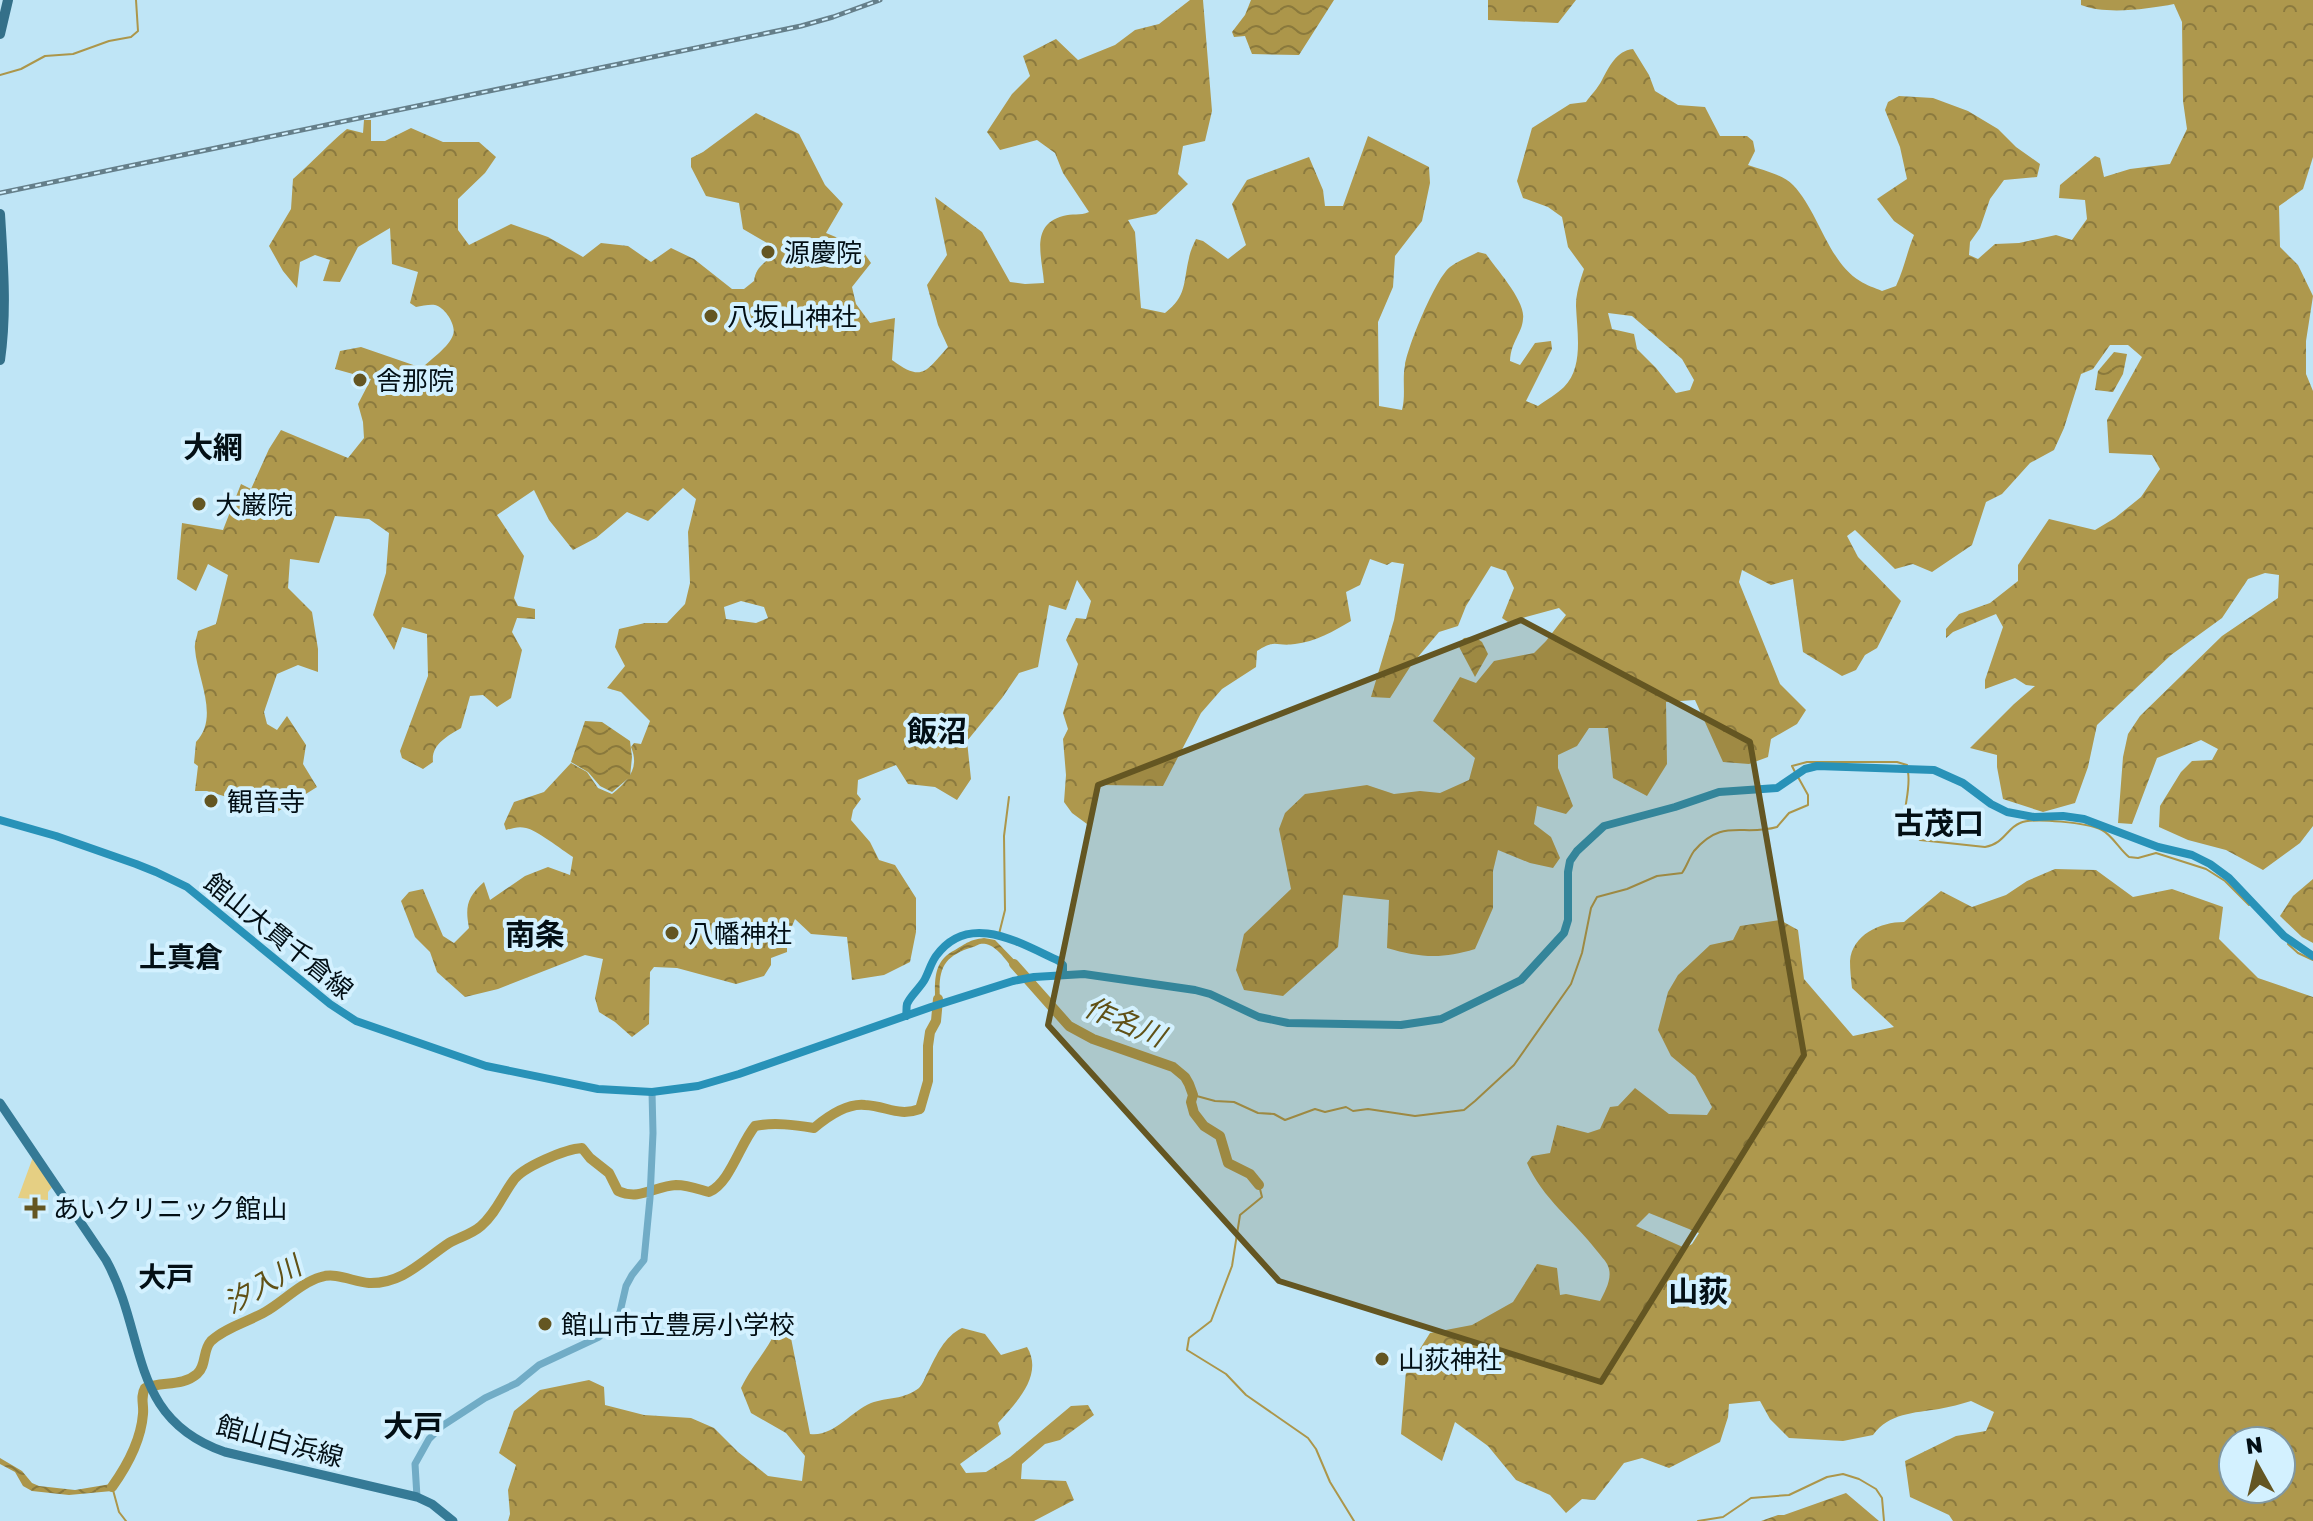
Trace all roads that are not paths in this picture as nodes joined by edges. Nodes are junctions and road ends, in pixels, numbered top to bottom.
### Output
1 (1, 0) edge
2 (8, 0) edge
3 (0, 11) edge
4 (0, 34) edge
5 (0, 214) edge
6 (3, 260) junction
7 (0, 334) edge
8 (0, 360) edge
9 (0, 820) edge
10 (2313, 956) edge
11 (1063, 974) junction
12 (906, 1016) junction
13 (652, 1092) junction
14 (0, 1103) edge
15 (417, 1497) junction
16 (453, 1521) edge

1 - 3 highway
2 - 4 highway
5 - 6 highway
6 - 7 highway
6 - 8 highway
9 - 13 main road, 館山大貫千倉線
10 - 11 main road, 館山大貫千倉線
11 - 12 main road, 館山大貫千倉線
11 - 12 main road
12 - 13 main road, 館山大貫千倉線
13 - 15 street
14 - 15 main road, 館山白浜線
15 - 16 main road, 館山白浜線

